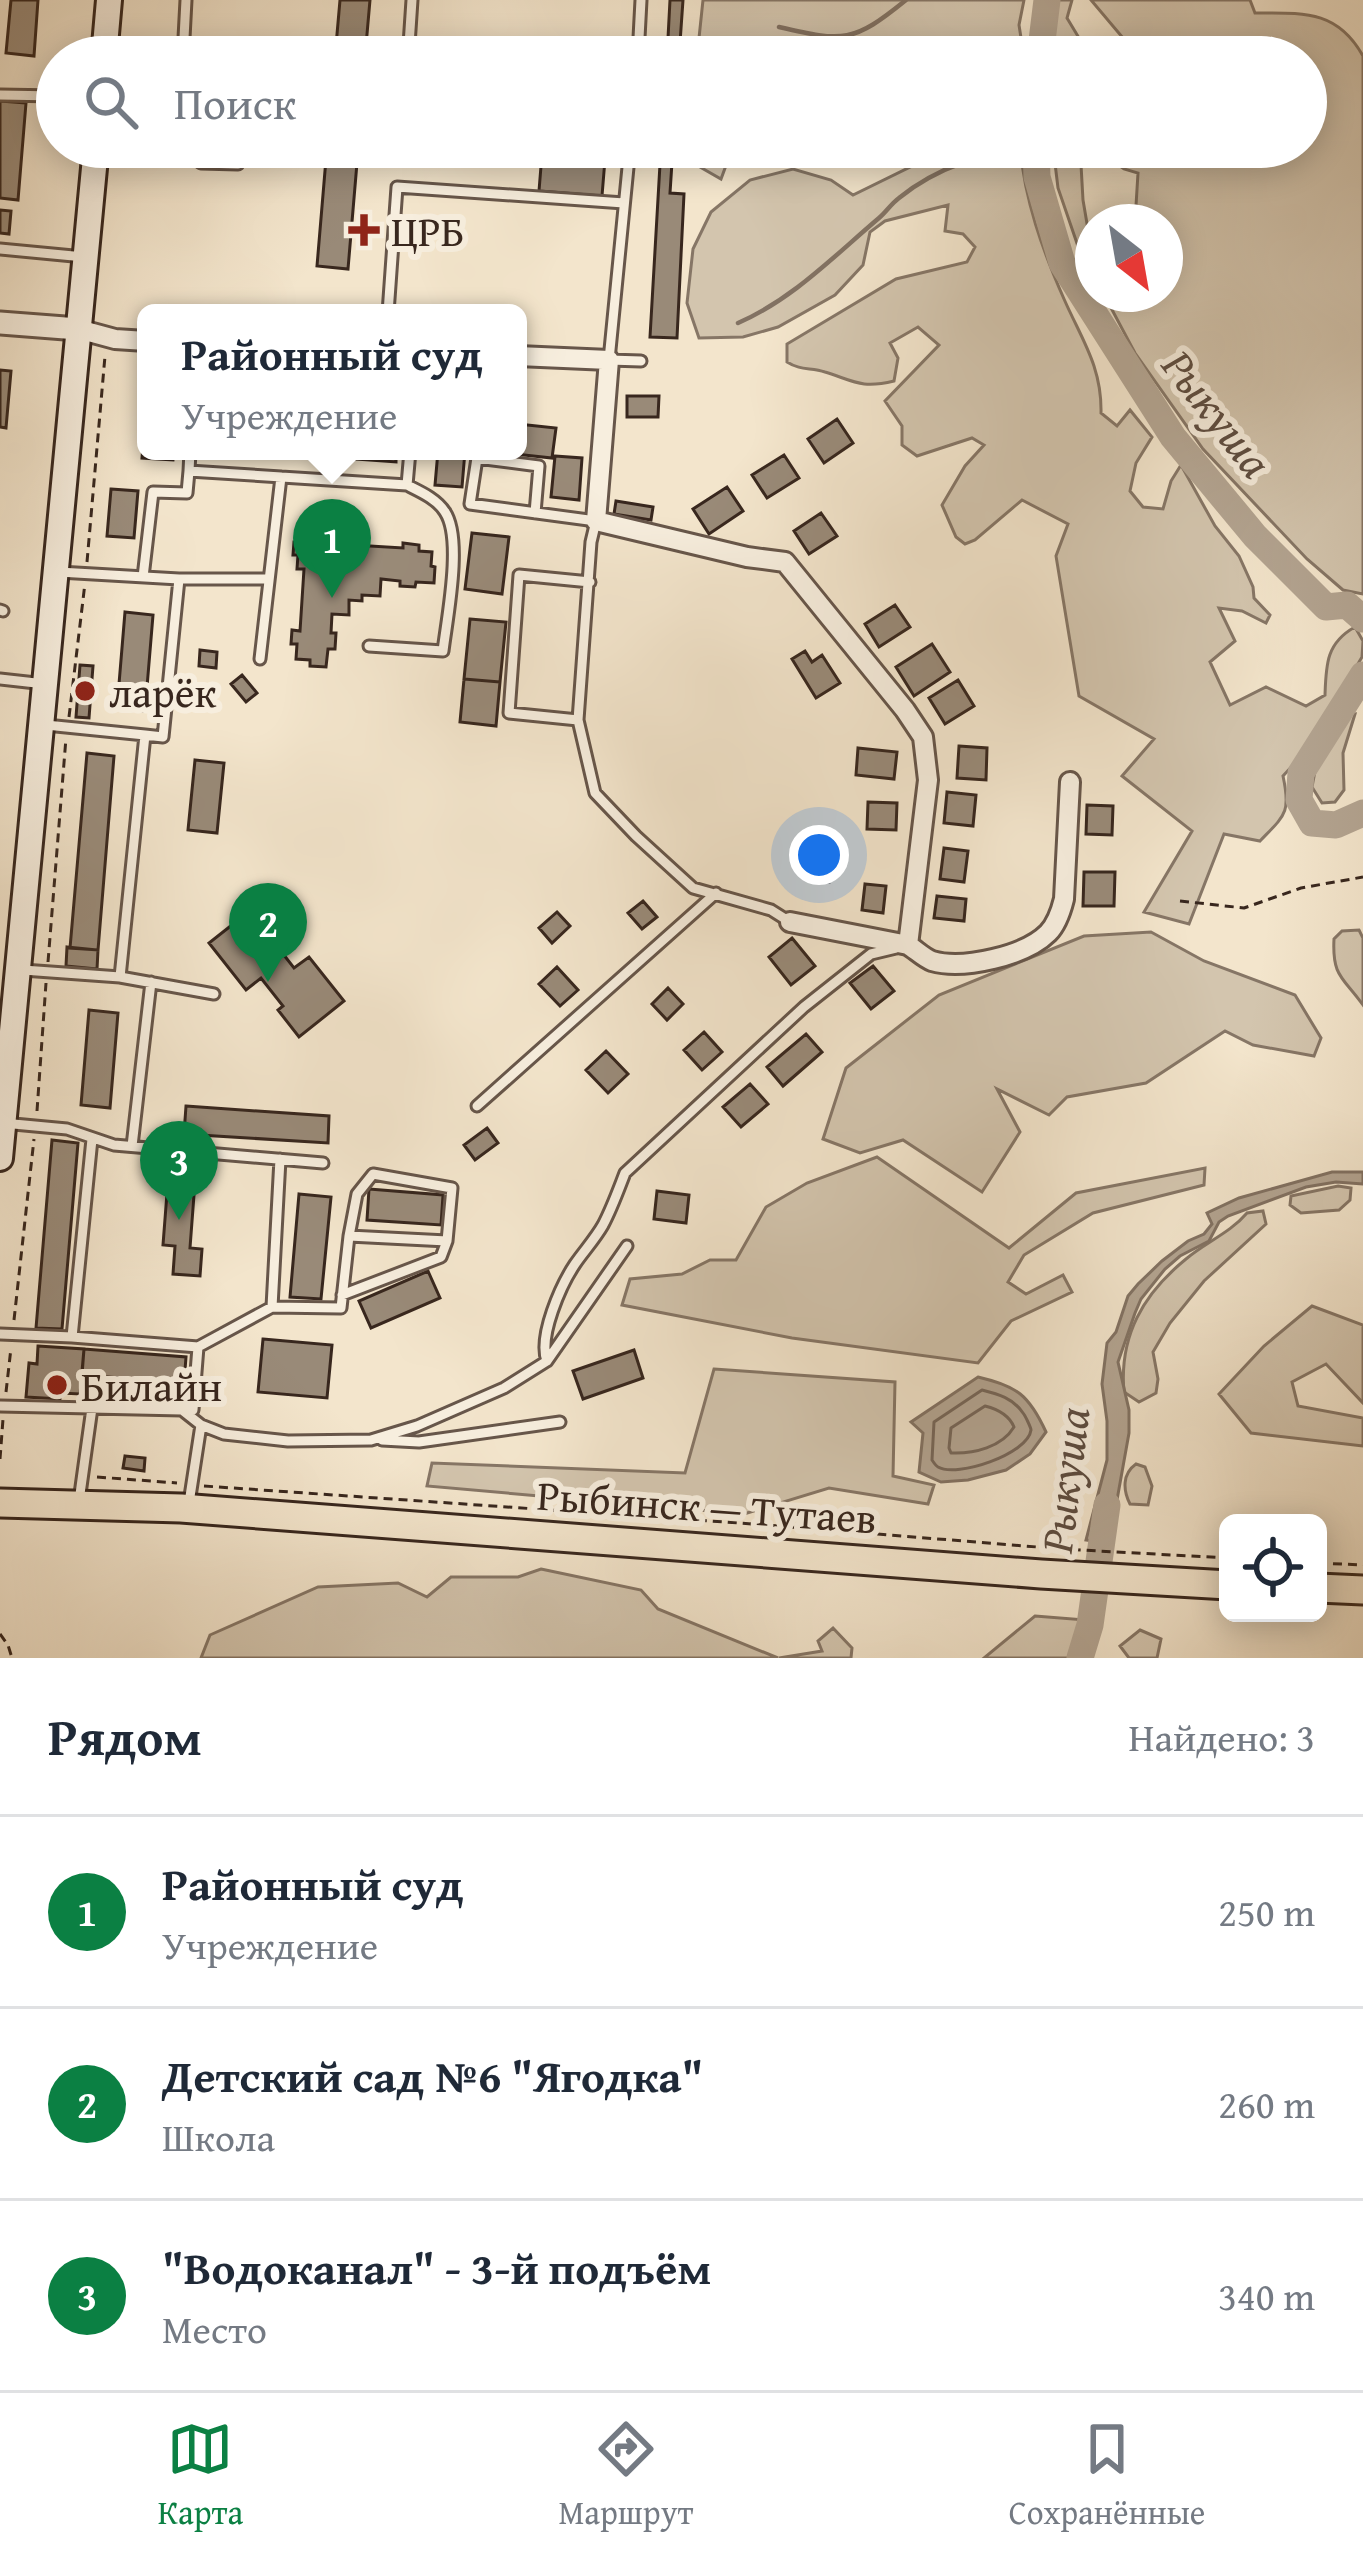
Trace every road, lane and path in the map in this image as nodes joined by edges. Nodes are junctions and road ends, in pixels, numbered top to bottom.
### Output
1 (110, 0) edge
2 (186, 0) edge
3 (412, 0) edge
4 (641, 0) edge
5 (106, 36) edge
6 (184, 36) edge
7 (410, 36) edge
8 (639, 36) edge
9 (0, 94) edge
10 (36, 95) edge
11 (93, 168) edge
12 (628, 168) edge
13 (624, 203) junction
14 (0, 249) edge
15 (85, 257) junction
16 (389, 304) edge
17 (0, 323) edge
18 (78, 329) junction
19 (137, 340) edge
20 (105, 354) dead end
21 (527, 356) edge
22 (609, 360) junction
23 (640, 361) dead end
24 (190, 460) edge
25 (409, 460) edge
26 (477, 460) edge
27 (492, 460) edge
28 (189, 471) junction
29 (281, 477) junction
30 (407, 485) junction
31 (535, 513) junction
32 (596, 521) junction
33 (56, 572) junction
34 (86, 573) junction
35 (142, 577) junction
36 (179, 579) junction
37 (269, 579) junction
38 (590, 582) junction
39 (370, 646) dead end
40 (260, 659) dead end
41 (0, 679) edge
42 (45, 684) junction
43 (578, 720) junction
44 (41, 724) junction
45 (68, 727) junction
46 (145, 734) junction
47 (1070, 782) dead end
48 (1363, 877) edge
49 (716, 893) junction
50 (1180, 902) dead end
51 (790, 922) joint
52 (908, 945) junction
53 (18, 969) junction
54 (47, 971) junction
55 (120, 977) junction
56 (151, 982) junction
57 (214, 994) dead end
58 (6, 1024) edge
59 (477, 1106) dead end
60 (3, 1123) junction
61 (36, 1126) junction
62 (92, 1139) junction
63 (132, 1146) junction
64 (0, 1158) edge
65 (280, 1159) junction
66 (323, 1163) dead end
67 (349, 1236) junction
68 (447, 1241) junction
69 (627, 1246) dead end
70 (342, 1295) junction
71 (272, 1307) junction
72 (6, 1334) edge
73 (72, 1337) junction
74 (198, 1347) junction
75 (547, 1361) junction
76 (0, 1406) edge
77 (92, 1408) junction
78 (182, 1410) junction
79 (560, 1421) dead end
80 (201, 1425) junction
81 (371, 1439) junction
82 (0, 1485) edge
83 (82, 1485) junction
84 (187, 1500) junction
85 (0, 1503) edge
86 (1219, 1558) edge
87 (1327, 1563) edge
88 (1363, 1565) edge
89 (1219, 1585) edge
90 (1327, 1588) edge
91 (1363, 1590) edge
92 (0, 1634) edge
93 (12, 1658) edge

1 - 5 main road
2 - 6 lane
3 - 7 lane
4 - 8 lane
9 - 10 lane
11 - 15 main road
12 - 13 lane
13 - 16 lane
13 - 22 lane
14 - 15 lane
15 - 18 main road
17 - 18 street
18 - 19 street
18 - 33 main road
20 - 34 path
21 - 22 street
22 - 23 lane
22 - 32 street
24 - 28 lane
25 - 30 lane
26 - 31 lane
27 - 31 lane
28 - 29 lane
28 - 35 lane
29 - 30 lane
29 - 37 lane
30 - 39 lane
31 - 32 lane
32 - 38 lane
32 - 52 street
33 - 34 lane
33 - 42 main road
34 - 35 lane
34 - 45 path
35 - 36 lane
36 - 37 lane
36 - 46 lane
37 - 40 lane
38 - 43 lane
38 - 43 lane
41 - 42 lane
42 - 44 main road
43 - 49 lane
44 - 45 lane
44 - 53 main road
45 - 46 lane
45 - 54 path
46 - 55 lane
47 - 52 street
48 - 50 path
49 - 51 lane
49 - 59 lane
51 - 52 street
52 - 75 lane
53 - 54 lane
53 - 58 main road
54 - 55 lane
54 - 61 path
55 - 56 lane
56 - 57 lane
56 - 63 lane
58 - 60 main road
60 - 61 lane
60 - 64 main road
61 - 62 lane
61 - 72 path
62 - 63 lane
62 - 73 lane
63 - 65 lane
65 - 66 lane
65 - 71 lane
67 - 68 lane
67 - 68 lane
67 - 70 lane
68 - 70 lane
69 - 75 lane
70 - 71 lane
71 - 74 lane
72 - 73 lane
73 - 74 lane
74 - 78 lane
75 - 81 lane
76 - 77 lane
77 - 78 lane
77 - 83 lane
78 - 80 lane
79 - 81 lane
80 - 81 lane
80 - 84 lane
82 - 83 main road
83 - 84 main road
83 - 84 path
84 - 85 main road
84 - 86 path
84 - 89 main road, Рыбинск — Тутаев
87 - 88 path
90 - 91 main road
92 - 93 path

